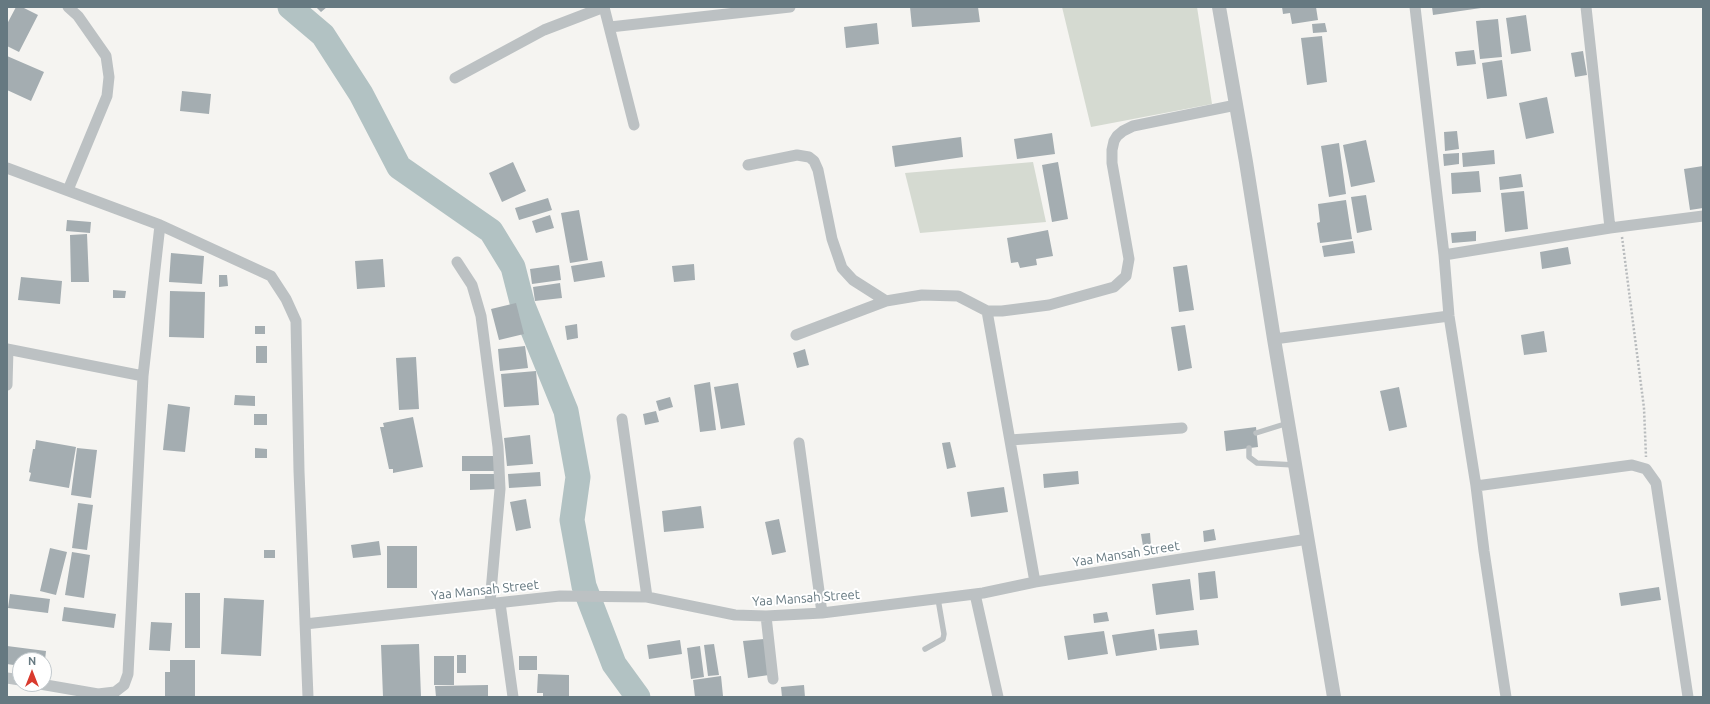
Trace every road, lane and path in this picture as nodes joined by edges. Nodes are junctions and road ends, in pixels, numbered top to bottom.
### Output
1 (68, 7) edge
2 (604, 7) edge
3 (790, 7) edge
4 (1219, 7) edge
5 (1415, 7) edge
6 (1586, 7) edge
7 (610, 26) junction
8 (455, 78) dead end
9 (1236, 105) junction
10 (634, 125) dead end
11 (748, 165) dead end
12 (7, 168) edge
13 (68, 190) junction
14 (1703, 216) edge
15 (160, 225) junction
16 (1615, 227) junction
17 (1444, 255) junction
18 (457, 262) dead end
19 (886, 301) junction
20 (987, 311) junction
21 (1449, 316) junction
22 (796, 335) dead end
23 (1274, 339) junction
24 (8, 349) edge
25 (143, 376) junction
26 (7, 385) edge
27 (622, 419) dead end
28 (1288, 423) junction
29 (1182, 428) dead end
30 (1256, 433) dead end
31 (1010, 440) junction
32 (799, 443) dead end
33 (1249, 448) dead end
34 (1295, 465) junction
35 (1646, 469) junction
36 (1476, 486) junction
37 (1308, 539) junction
38 (1034, 582) junction
39 (975, 594) junction
40 (647, 597) junction
41 (938, 599) junction
42 (495, 603) junction
43 (822, 613) junction
44 (766, 616) junction
45 (305, 624) junction
46 (925, 649) dead end
47 (773, 679) dead end
48 (52, 686) edge
49 (308, 697) edge
50 (513, 697) edge
51 (998, 697) edge
52 (1334, 697) edge
53 (1506, 697) edge
54 (1688, 697) edge

1 - 13 street
2 - 7 street
2 - 8 street
3 - 7 street
4 - 9 street
5 - 17 street
6 - 16 street
7 - 10 street
9 - 20 street
9 - 23 street
11 - 19 street
12 - 13 street
13 - 15 street
14 - 16 street
15 - 25 street
15 - 45 street
16 - 17 street
16 - 35 path
17 - 21 street
18 - 42 street
19 - 20 street
19 - 22 street
20 - 31 street
21 - 23 street
21 - 36 street
23 - 28 street
24 - 25 street
24 - 26 street
25 - 48 street
27 - 40 street
28 - 30 lane
28 - 34 street
29 - 31 street
31 - 38 street
32 - 43 street
33 - 34 lane
34 - 37 street
35 - 36 street
35 - 54 street
36 - 53 street
37 - 38 street, Yaa Mansah Street
37 - 52 street
38 - 39 street, Yaa Mansah Street
39 - 41 street, Yaa Mansah Street
39 - 51 street
40 - 42 street, Yaa Mansah Street
40 - 44 street, Yaa Mansah Street
41 - 43 street, Yaa Mansah Street
41 - 46 lane
42 - 45 street, Yaa Mansah Street
42 - 50 street
43 - 44 street, Yaa Mansah Street
44 - 47 street
45 - 49 street

